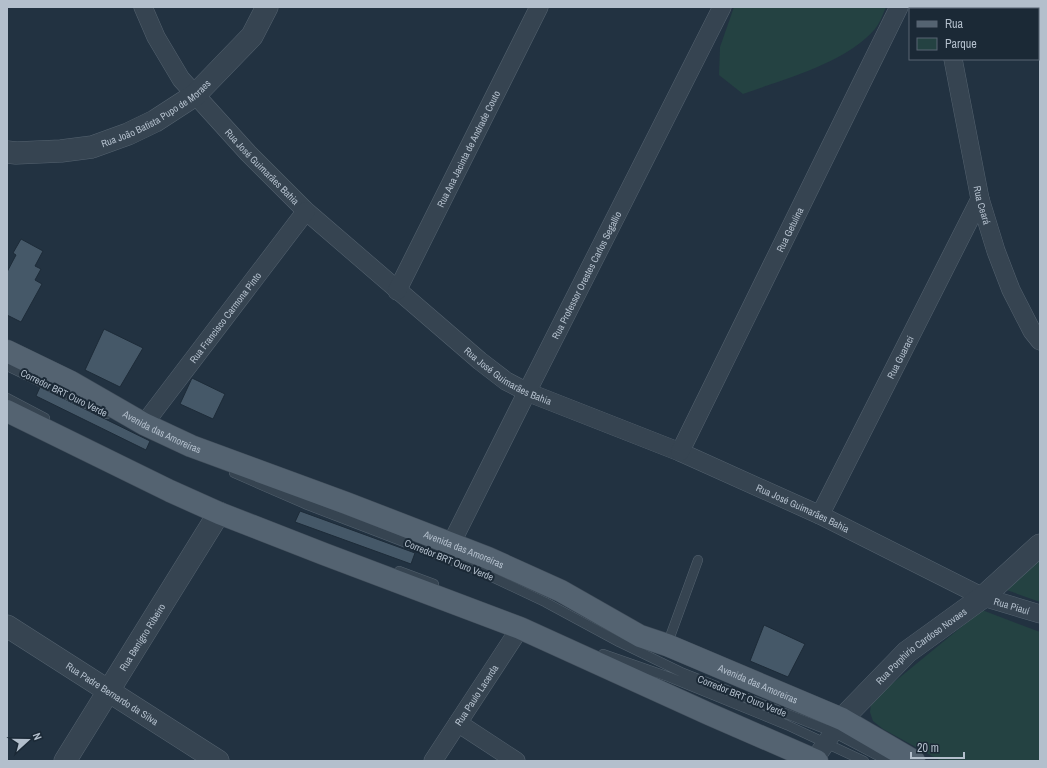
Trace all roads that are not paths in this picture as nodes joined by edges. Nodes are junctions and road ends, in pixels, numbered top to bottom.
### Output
1 (143, 7) edge
2 (267, 7) edge
3 (539, 7) edge
4 (722, 7) edge
5 (899, 7) edge
6 (953, 60) edge
7 (195, 95) junction
8 (7, 152) edge
9 (980, 199) junction
10 (306, 211) junction
11 (397, 291) junction
12 (1040, 341) edge
13 (7, 351) edge
14 (7, 366) edge
15 (527, 392) junction
16 (7, 398) edge
17 (7, 411) edge
18 (52, 421) dead end
19 (144, 424) junction
20 (680, 452) junction
21 (198, 458) dead end
22 (225, 469) dead end
23 (166, 479) dead end
24 (213, 505) junction
25 (243, 513) dead end
26 (820, 515) junction
27 (280, 527) dead end
28 (451, 544) junction
29 (1040, 545) edge
30 (698, 560) dead end
31 (388, 567) dead end
32 (445, 588) dead end
33 (983, 597) junction
34 (1040, 614) edge
35 (7, 626) edge
36 (520, 628) junction
37 (667, 645) junction
38 (592, 649) dead end
39 (108, 691) junction
40 (458, 723) junction
41 (824, 746) edge
42 (65, 761) edge
43 (218, 761) edge
44 (433, 761) edge
45 (516, 761) edge
46 (864, 761) edge
47 (888, 761) edge
48 (914, 761) edge

1 - 7 street, Rua José Guimarães Bahia
2 - 7 street, Rua João Batista Pupo de Moraes
3 - 11 street, Rua Ana Jacinta de Andrade Couto
4 - 15 street, Rua Professor Orestes Carlos Segallio
5 - 20 street, Rua Getulina
6 - 9 street, Rua Ceará
7 - 8 street, Rua João Batista Pupo de Moraes
7 - 10 street, Rua José Guimarães Bahia
9 - 12 street, Rua Ceará
9 - 26 street, Rua Guaraci
10 - 11 street, Rua José Guimarães Bahia
10 - 19 street, Rua Francisco Carmona Pinto
11 - 15 street, Rua José Guimarães Bahia
13 - 19 main road, Avenida das Amoreiras
14 - 21 lane, Corredor BRT Ouro Verde
15 - 20 street, Rua José Guimarães Bahia
15 - 28 street, Rua Professor Orestes Carlos Segallio
16 - 18 lane
17 - 24 main road, Avenida das Amoreiras
19 - 28 main road, Avenida das Amoreiras
20 - 26 street, Rua José Guimarães Bahia
22 - 41 lane, Corredor BRT Ouro Verde
23 - 24 lane
24 - 36 main road, Avenida das Amoreiras
24 - 39 street, Rua Benígno Ribeiro
25 - 27 lane
26 - 33 street, Rua José Guimarães Bahia
28 - 37 main road, Avenida das Amoreiras
29 - 33 street, Rua Porphirio Cardoso Novaes
30 - 37 lane
31 - 32 lane
33 - 34 street, Rua Piauí
33 - 41 street, Rua Porphirio Cardoso Novaes
35 - 39 street, Rua Padre Bernardo da Silva
36 - 40 street, Rua Paulo Lacerda
36 - 41 main road, Avenida das Amoreiras
37 - 41 main road, Avenida das Amoreiras
38 - 41 lane, Corredor BRT Ouro Verde
39 - 42 street, Rua Benígno Ribeiro
39 - 43 street, Rua Padre Bernardo da Silva
40 - 44 street, Rua Paulo Lacerda
40 - 45 street
41 - 46 lane, Corredor BRT Ouro Verde
41 - 47 lane, Corredor BRT Ouro Verde
41 - 48 main road, Avenida das Amoreiras

